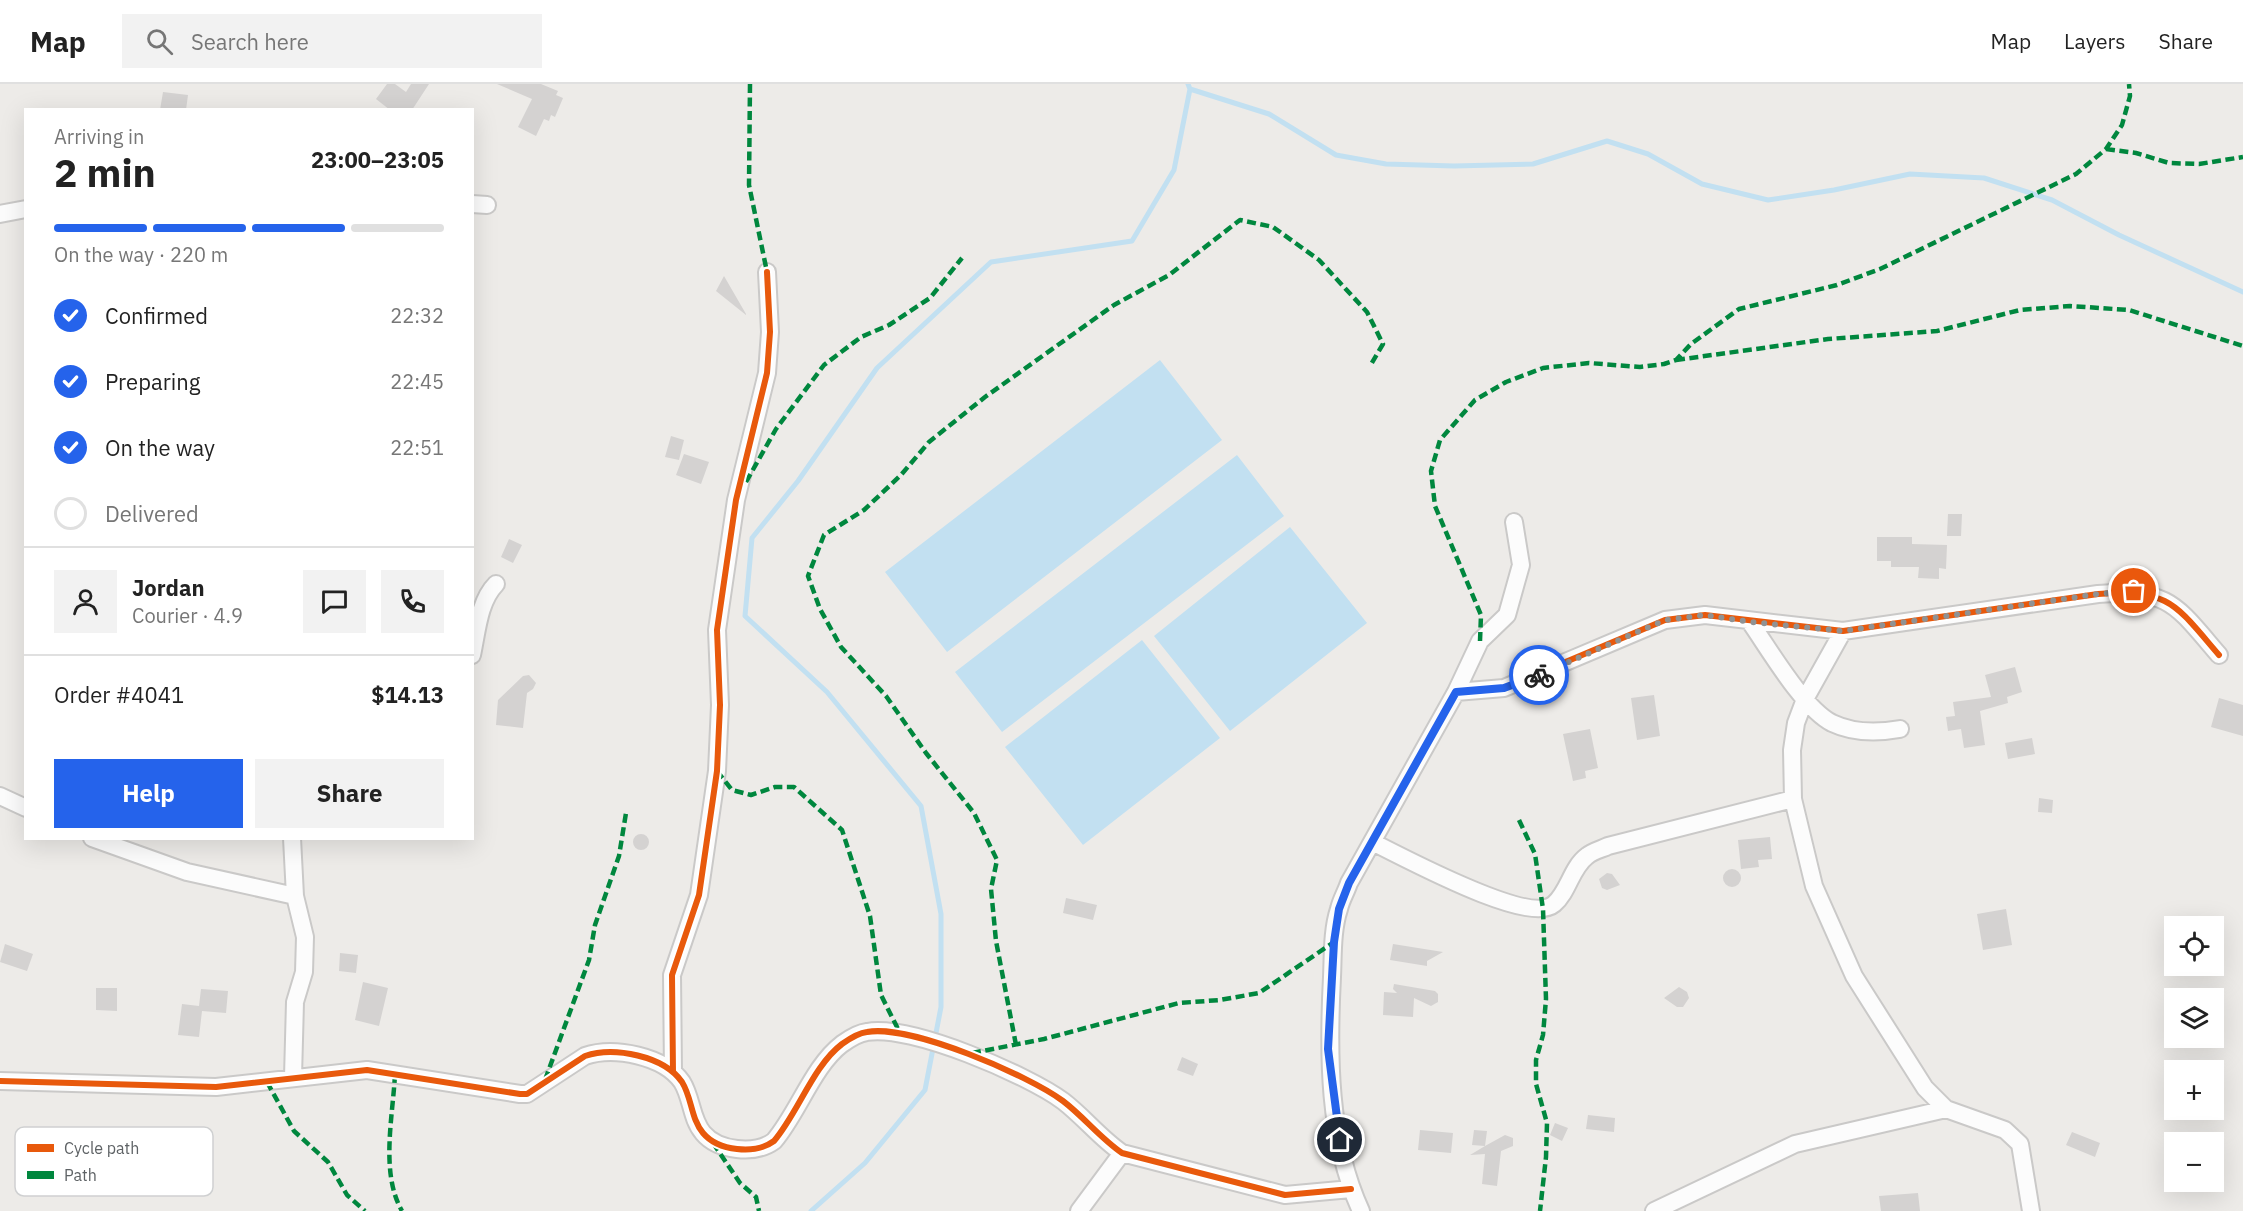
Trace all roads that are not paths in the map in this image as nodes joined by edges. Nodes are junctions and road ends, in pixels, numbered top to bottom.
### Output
1 (24, 209) edge
2 (0, 214) edge
3 (767, 272) dead end
4 (1514, 522) dead end
5 (496, 584) dead end
6 (1750, 622) junction
7 (1843, 631) junction
8 (474, 647) edge
9 (2220, 655) dead end
10 (1456, 692) junction
11 (1805, 699) junction
12 (1900, 729) dead end
13 (0, 796) edge
14 (1793, 799) junction
15 (24, 807) edge
16 (98, 840) edge
17 (292, 840) edge
18 (1372, 842) junction
19 (295, 896) junction
20 (673, 1072) junction
21 (293, 1077) junction
22 (0, 1081) edge
23 (1946, 1109) junction
24 (1122, 1153) junction
25 (1351, 1189) junction
26 (1079, 1211) edge
27 (1361, 1211) edge
28 (1654, 1211) edge
29 (2031, 1211) edge

1 - 2 street
3 - 20 street
4 - 10 street
5 - 8 street
6 - 7 street
6 - 10 street
6 - 11 street
7 - 9 street
7 - 11 street
10 - 18 street
11 - 12 street
11 - 14 street
13 - 15 street
14 - 18 street
14 - 23 street
16 - 19 street
17 - 19 street
18 - 25 street
19 - 21 street
20 - 21 street
20 - 24 street
21 - 22 street
23 - 28 street
23 - 29 street
24 - 25 street
24 - 26 street
25 - 27 street

